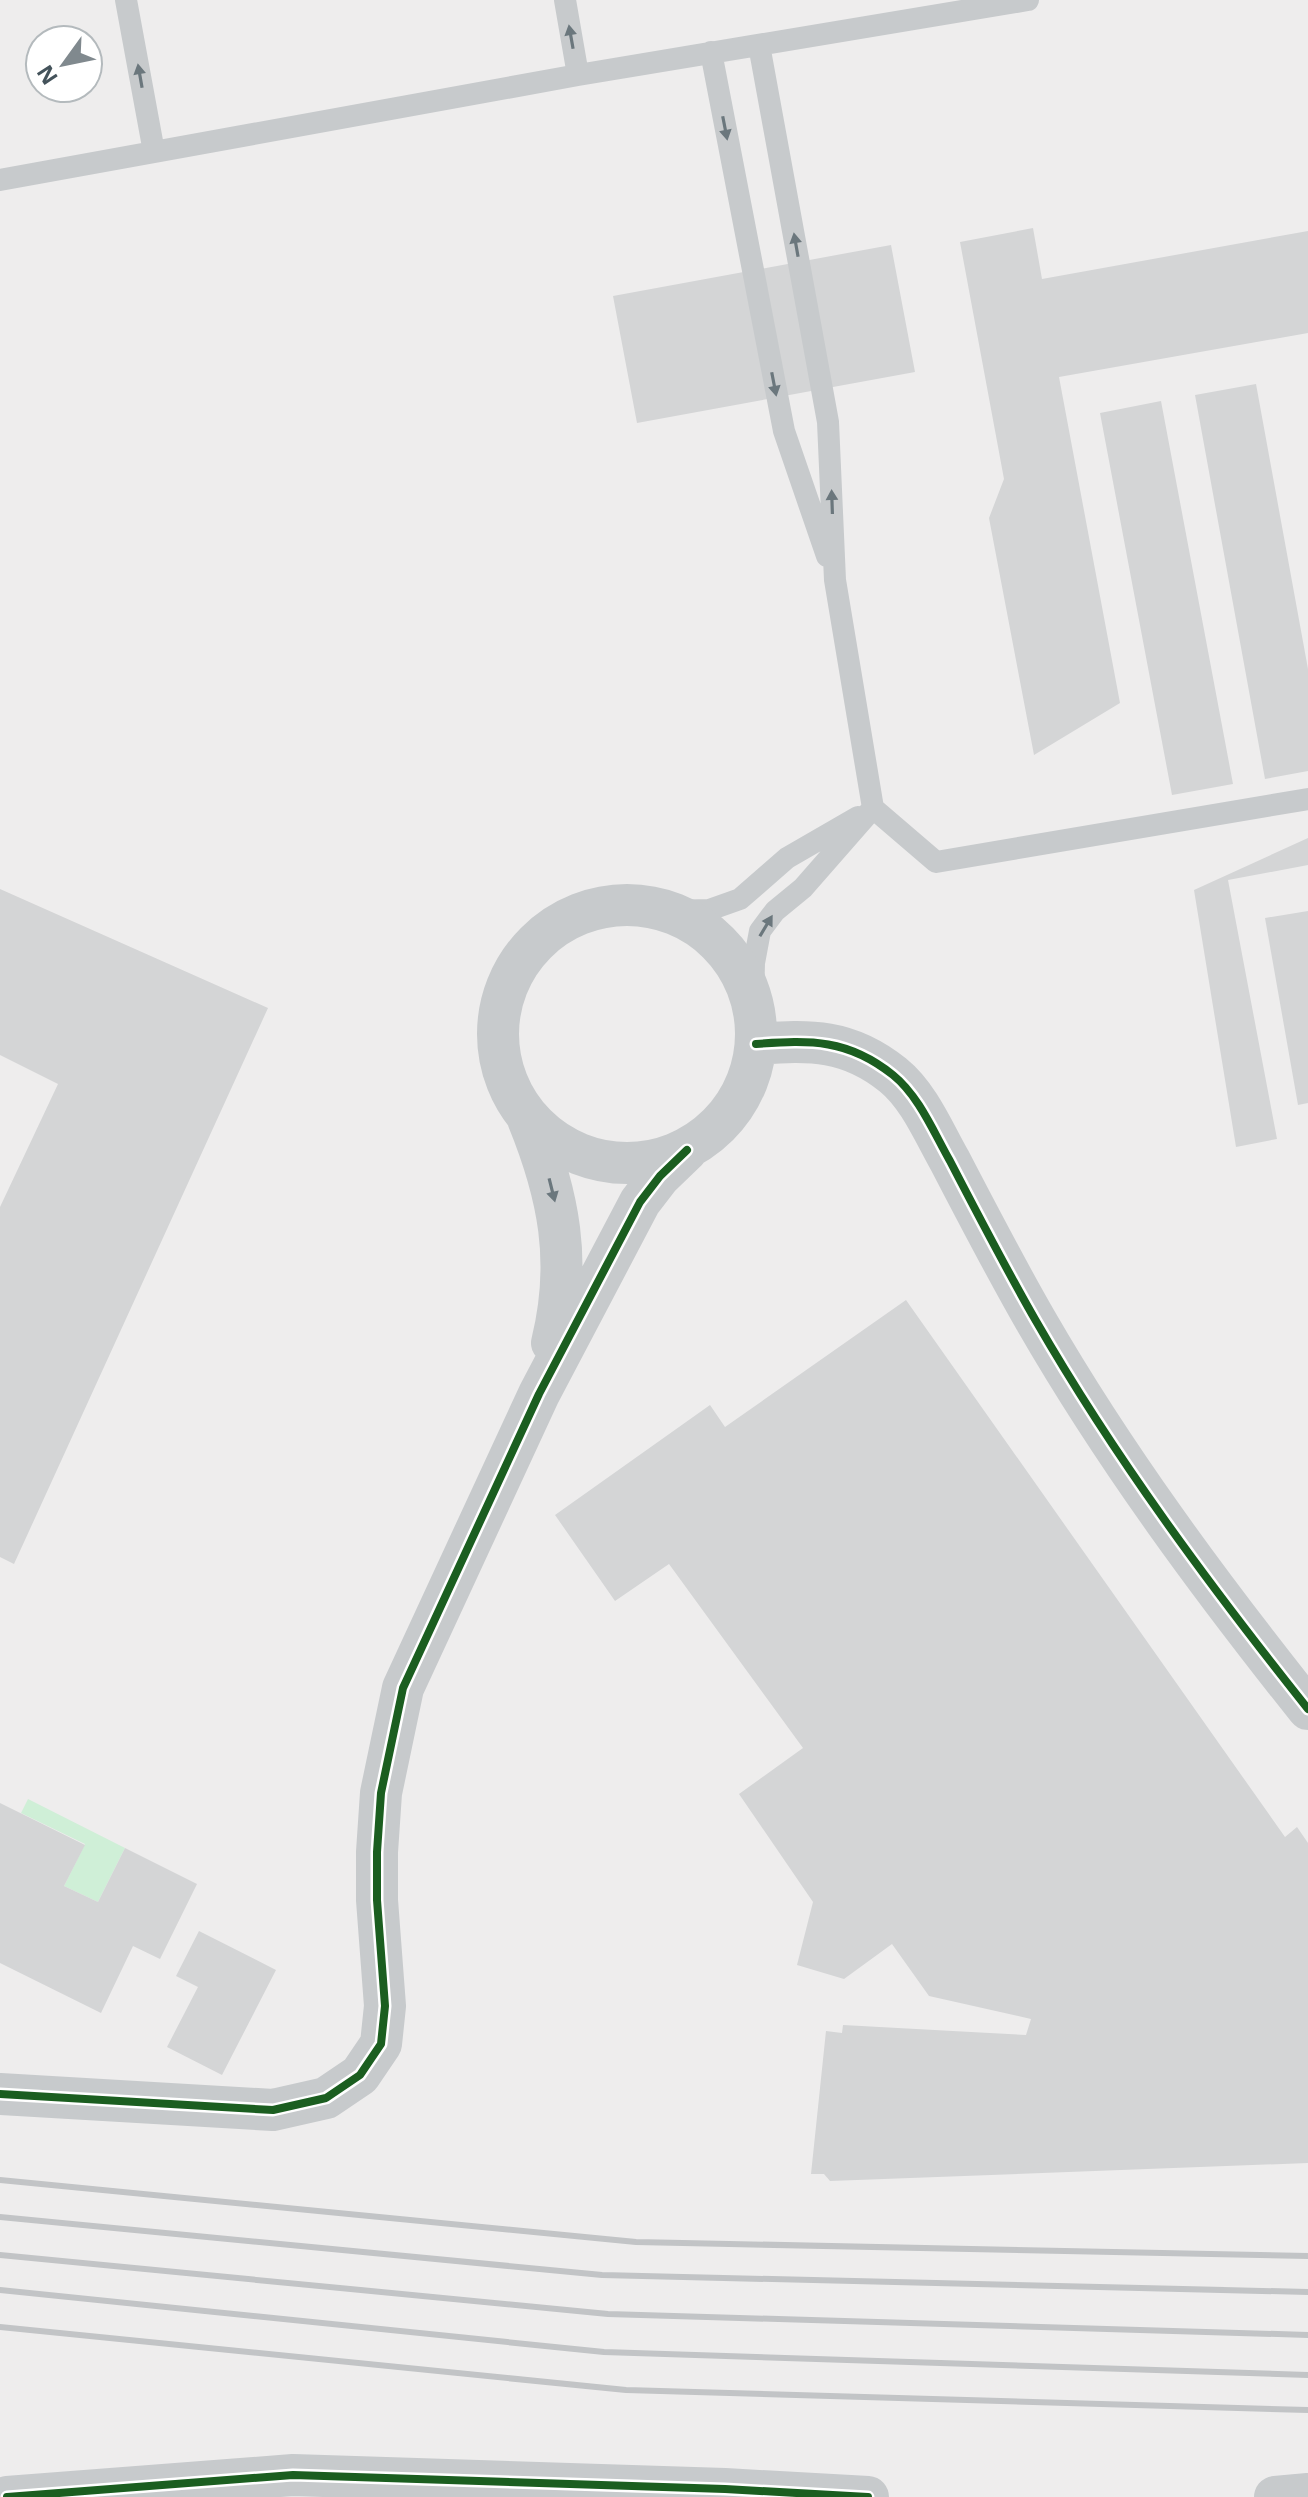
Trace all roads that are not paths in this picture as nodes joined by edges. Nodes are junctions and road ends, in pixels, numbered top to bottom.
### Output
1 (126, 0) edge
2 (565, 0) edge
3 (1013, 1) edge
4 (759, 45) junction
5 (711, 52) junction
6 (578, 75) junction
7 (154, 152) junction
8 (0, 180) edge
9 (835, 580) junction
10 (1308, 799) edge
11 (873, 808) junction
12 (668, 911) junction
13 (753, 1001) junction
14 (756, 1044) junction
15 (527, 1117) junction
16 (687, 1150) junction
17 (539, 1394) junction
18 (1308, 1709) edge
19 (0, 2094) edge
20 (1308, 2494) edge
21 (7, 2497) edge
22 (868, 2497) edge
23 (1275, 2497) edge

7 -> 1 lane
6 -> 2 lane
3 - 4 lane
4 - 5 lane
9 -> 4 lane
5 - 6 lane
5 -> 9 lane
6 - 7 lane
7 - 8 lane
9 - 11 lane
10 - 11 lane
11 - 12 lane
13 -> 11 lane
12 - 13 street
12 - 15 street
13 - 14 street
14 - 16 street
14 - 18 street
15 - 16 street
15 -> 17 street
16 - 17 street
17 - 19 street
20 - 23 street
21 - 22 street

